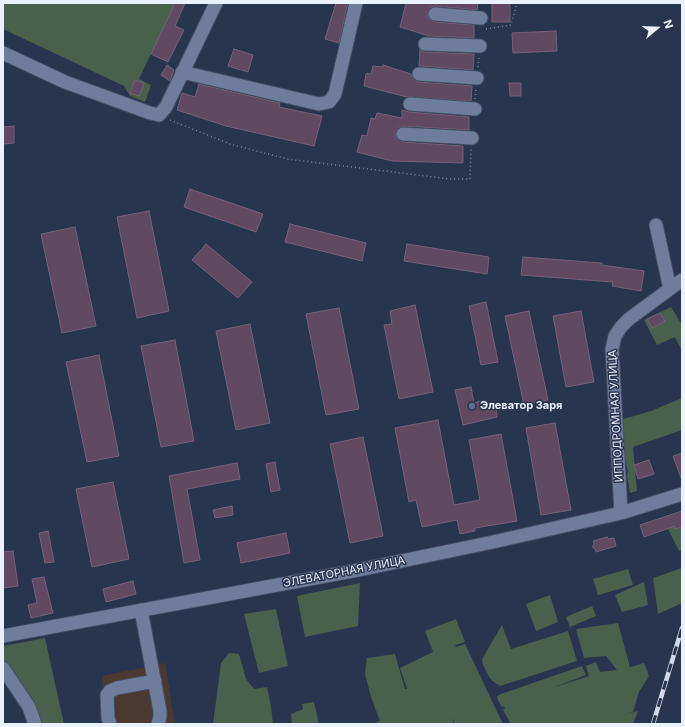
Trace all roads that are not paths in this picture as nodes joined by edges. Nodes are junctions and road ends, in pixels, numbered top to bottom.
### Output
1 (216, 3) edge
2 (356, 3) edge
3 (435, 14) dead end
4 (481, 24) road end
5 (425, 44) dead end
6 (480, 46) road end
7 (3, 53) edge
8 (182, 72) junction
9 (419, 74) dead end
10 (477, 78) road end
11 (410, 104) dead end
12 (474, 109) road end
13 (403, 134) dead end
14 (472, 138) road end
15 (656, 225) dead end
16 (682, 280) edge
17 (670, 289) junction
18 (682, 494) edge
19 (621, 513) junction
20 (141, 610) junction
21 (3, 636) edge
22 (3, 668) edge
23 (155, 681) junction
24 (35, 724) edge
25 (110, 724) edge
26 (158, 724) edge

1 - 8 street
2 - 8 street
3 - 4 street
5 - 6 street
7 - 8 street
9 - 10 street
11 - 12 street
13 - 14 street
15 - 17 street
16 - 17 street, ИППОДРОМНАЯ УЛИЦА
17 - 19 street, ИППОДРОМНАЯ УЛИЦА
18 - 19 street, ЭЛЕВАТОРНАЯ УЛИЦА
19 - 20 street, ЭЛЕВАТОРНАЯ УЛИЦА
20 - 21 street, ЭЛЕВАТОРНАЯ УЛИЦА
20 - 23 street
22 - 24 street
23 - 25 street
23 - 26 street

